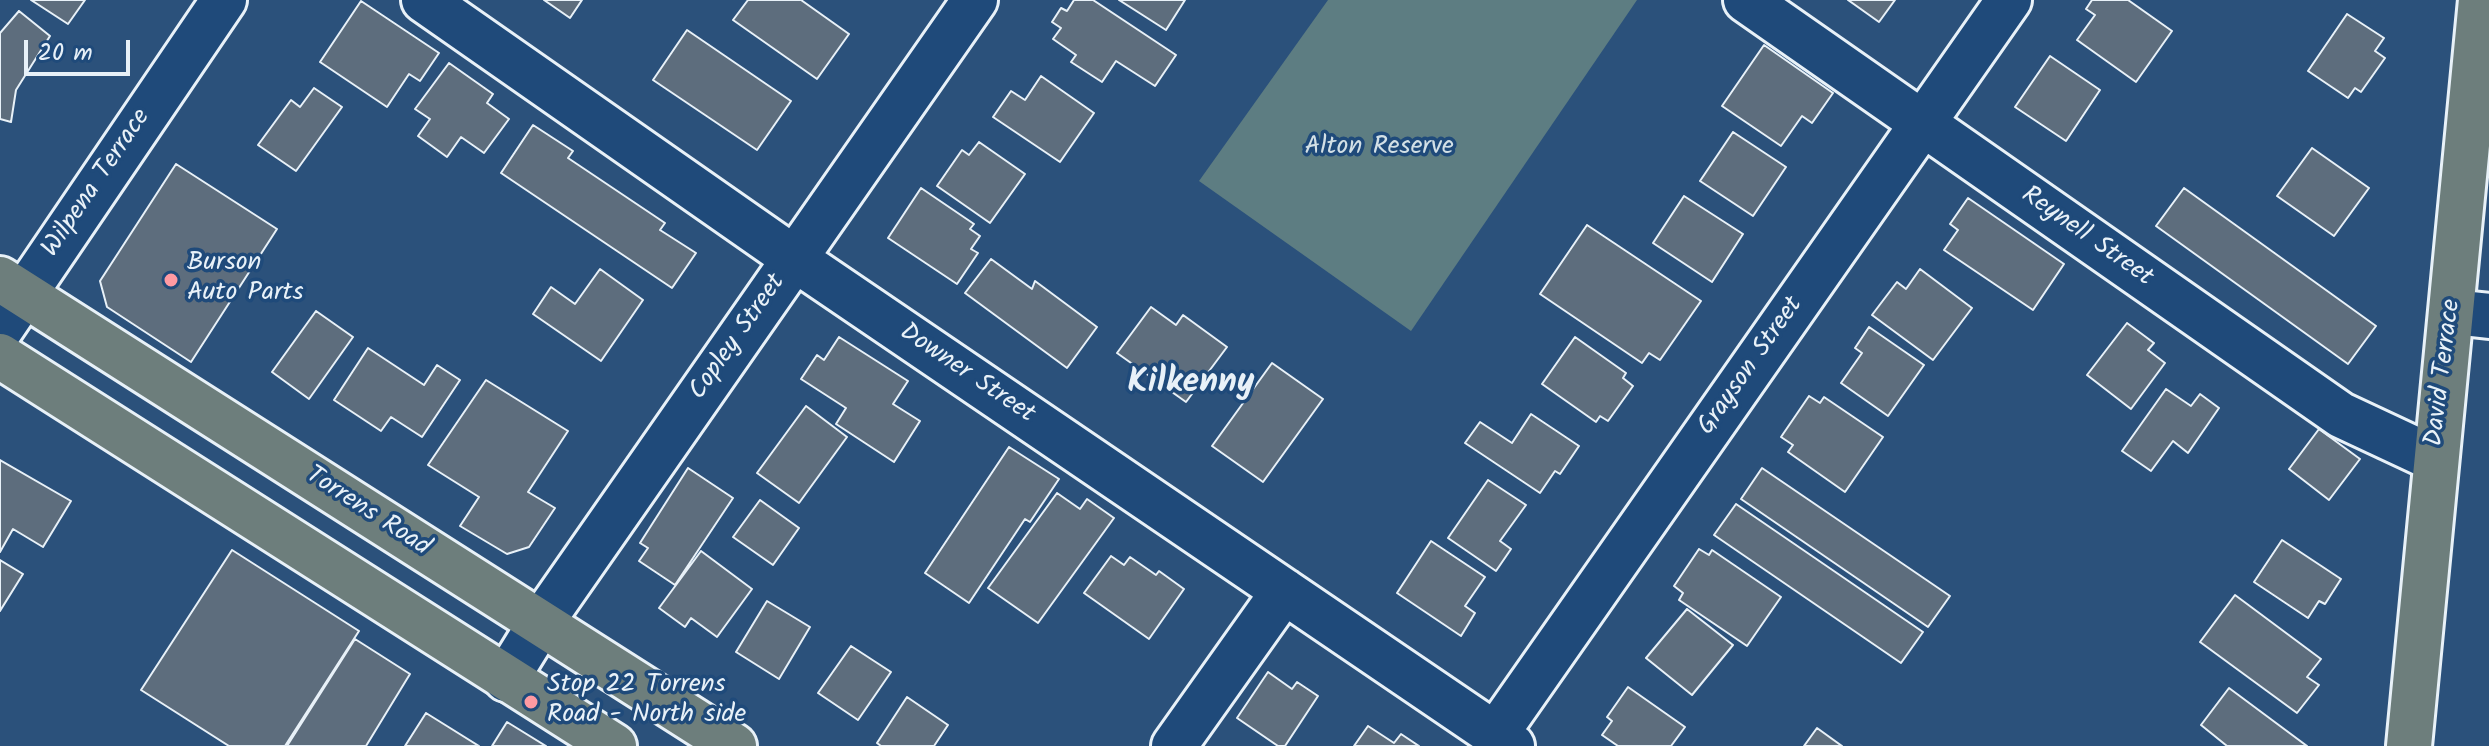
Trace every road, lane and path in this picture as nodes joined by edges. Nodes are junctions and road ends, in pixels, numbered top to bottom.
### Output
1 (224, 0) edge
2 (424, 0) edge
3 (975, 0) edge
4 (1746, 0) edge
5 (2009, 0) edge
6 (2481, 0) edge
7 (1922, 124) junction
8 (795, 259) junction
9 (12, 286) edge
10 (2471, 314) edge
11 (0, 330) edge
12 (0, 356) edge
13 (2435, 459) junction
14 (1284, 591) junction
15 (540, 624) junction
16 (506, 679) junction
17 (1503, 740) edge
18 (614, 746) edge
19 (734, 746) edge
20 (1174, 746) edge
21 (2409, 746) edge

1 - 9 street, Wilpena Terrace
2 - 8 street, Downer Street
3 - 8 street, Copley Street
4 - 7 street, Reynell Street
5 - 7 street, Grayson Street
6 - 10 main road, David Terrace
7 - 13 street, Reynell Street
7 - 17 street, Grayson Street
8 - 14 street, Downer Street
8 - 15 street, Copley Street
9 - 11 street, Wilpena Terrace
9 - 15 main road, Torrens Road
10 - 13 main road, David Terrace
12 - 16 main road
13 - 21 main road, David Terrace
14 - 17 street, Downer Street
14 - 20 street
15 - 16 street, Copley Street
15 - 19 main road, Torrens Road
16 - 18 main road

